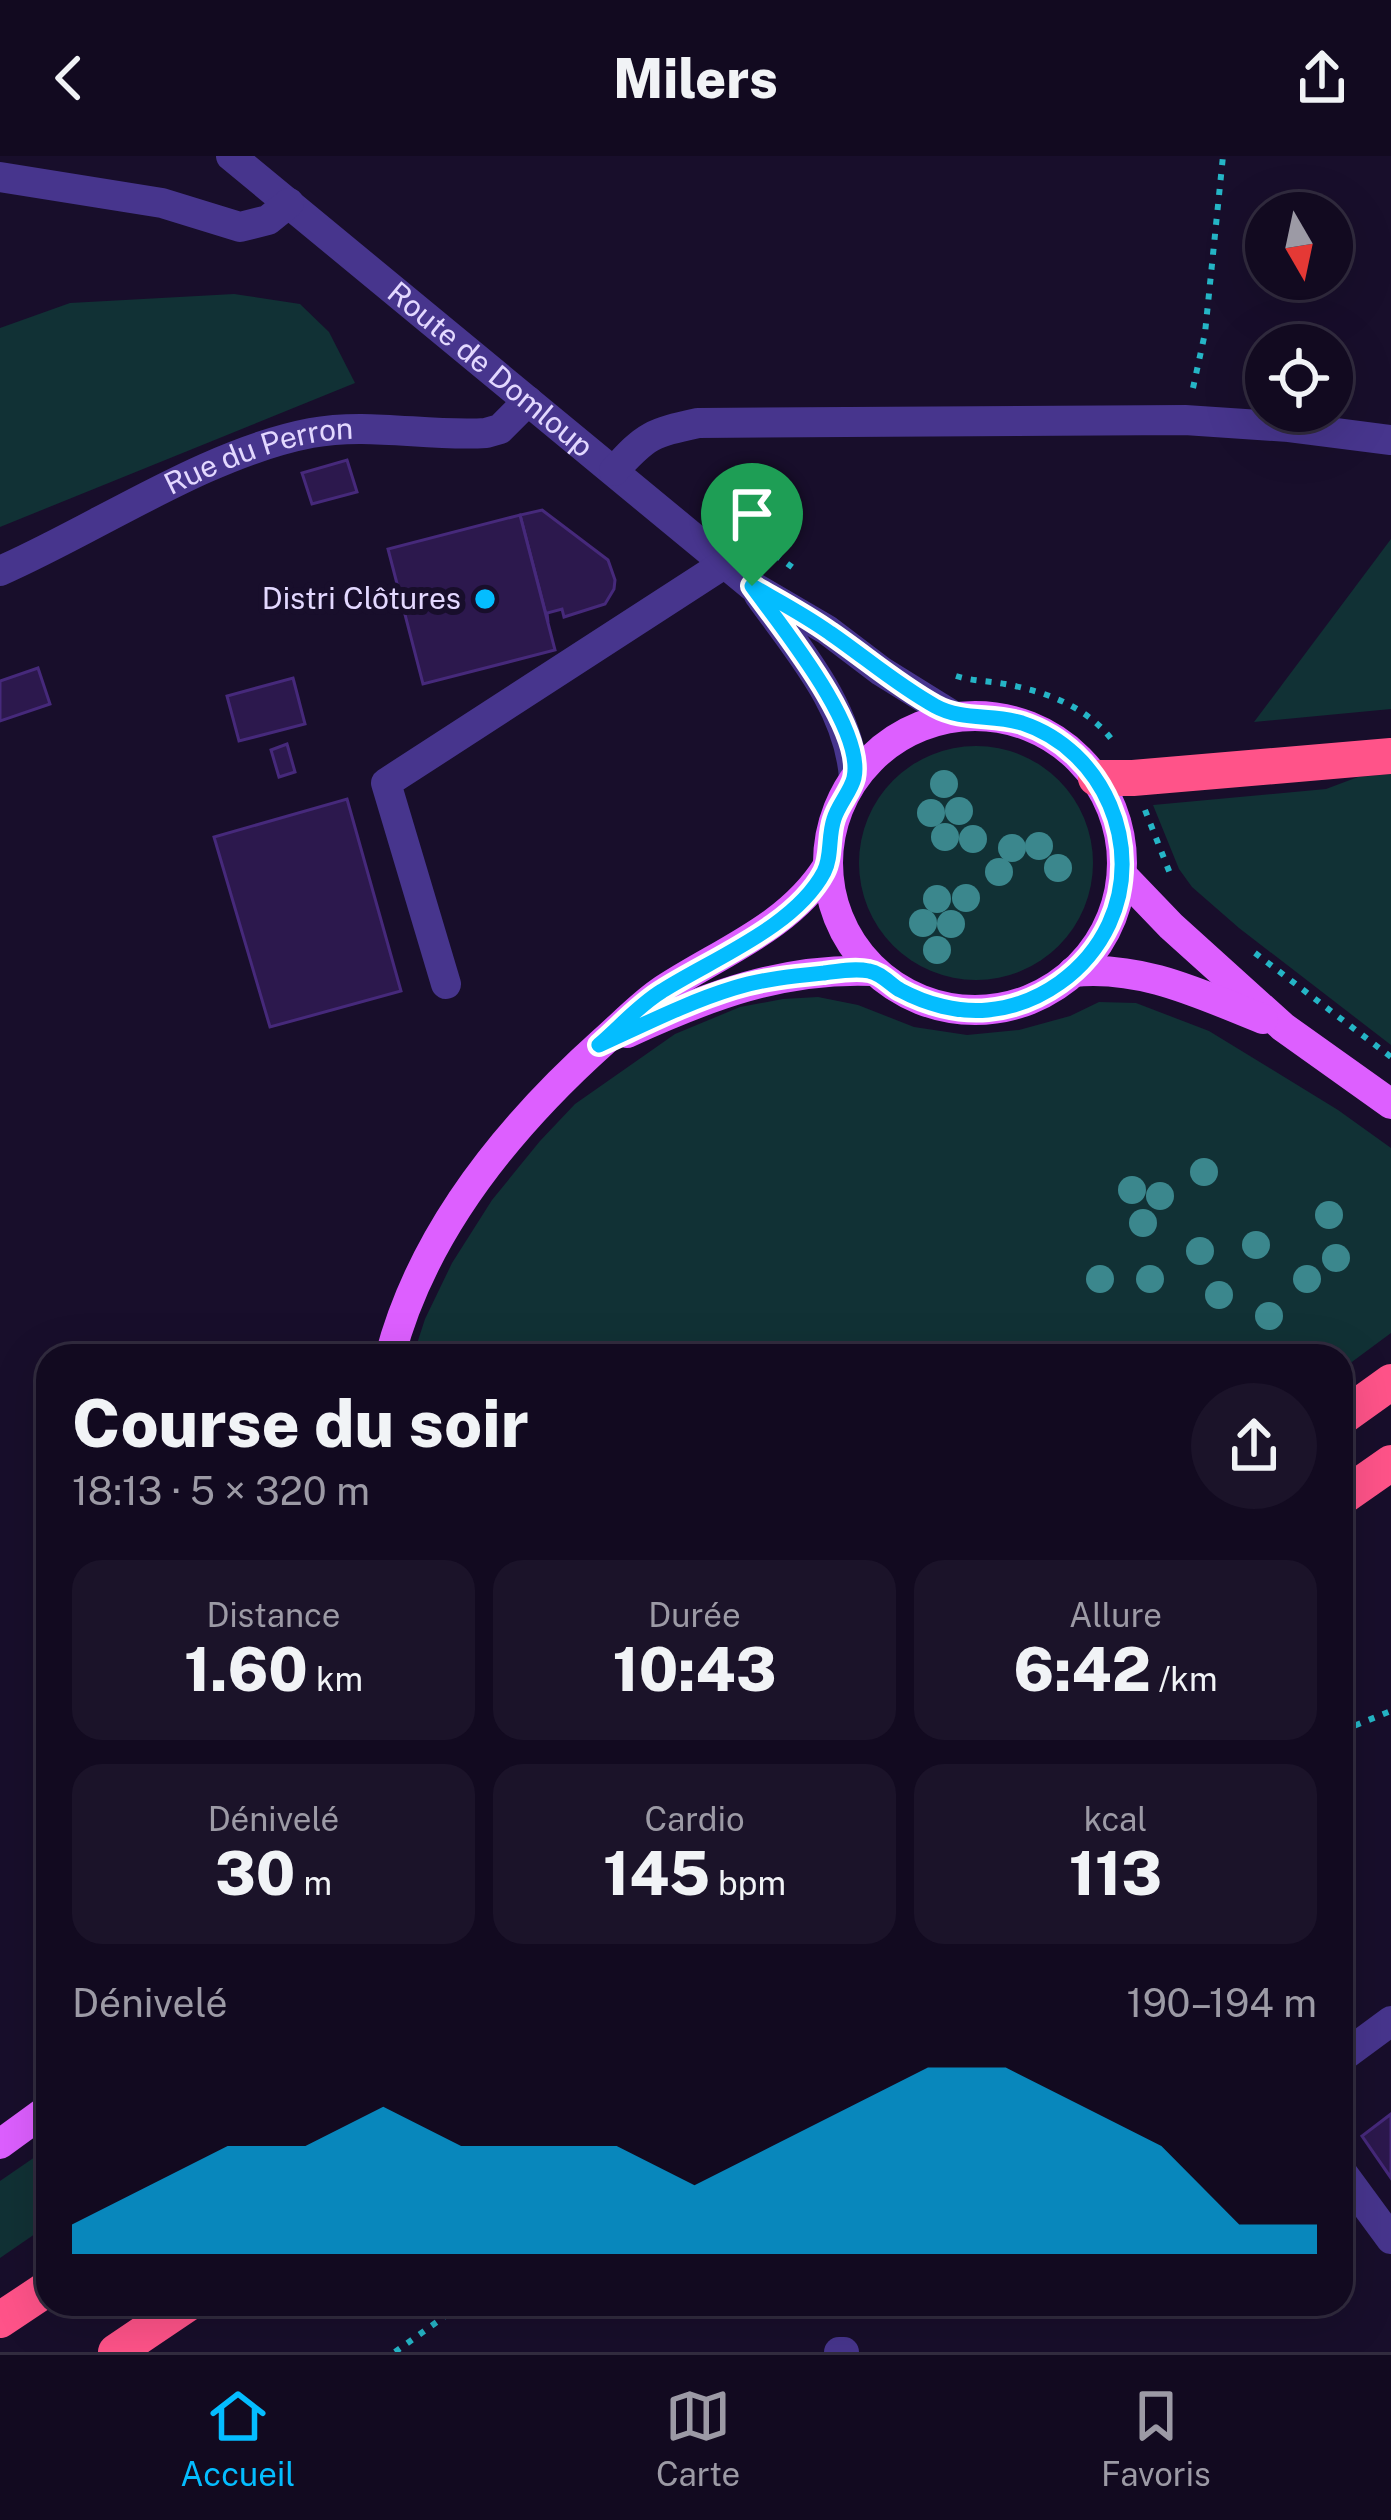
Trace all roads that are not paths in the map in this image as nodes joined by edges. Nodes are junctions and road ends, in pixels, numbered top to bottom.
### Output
1 (231, 156) edge
2 (0, 177) edge
3 (289, 203) junction
4 (529, 401) junction
5 (1391, 440) edge
6 (614, 470) junction
7 (724, 564) junction
8 (0, 572) edge
9 (752, 586) junction
10 (955, 717) junction
11 (1391, 756) edge
12 (854, 778) junction
13 (1096, 778) junction
14 (827, 867) junction
15 (1122, 875) junction
16 (874, 971) junction
17 (1073, 972) junction
18 (446, 984) dead end
19 (1283, 1027) junction
20 (599, 1045) junction
21 (1391, 1105) edge
22 (394, 1344) edge
23 (1391, 1382) edge
24 (1353, 1409) edge
25 (1391, 1463) edge
26 (1353, 1490) edge
27 (1391, 2021) edge
28 (1353, 2049) edge
29 (36, 2118) edge
30 (0, 2144) edge
31 (1353, 2188) edge
32 (1391, 2240) edge
33 (36, 2296) edge
34 (169, 2316) edge
35 (0, 2320) edge
36 (116, 2352) edge

1 - 3 street, Route de Domloup
2 - 3 street
3 - 4 street, Route de Domloup
4 - 6 street, Route de Domloup
4 - 8 street, Rue du Perron
5 - 6 street
6 - 7 street, Route de Domloup
7 - 9 street, Route de Domloup
7 - 18 street
9 - 10 street, Route de Domloup
9 - 12 street, Route de Domloup
10 - 12 main road
10 - 13 main road
11 - 13 highway
12 - 14 main road
13 - 15 main road
14 - 16 main road
14 - 20 main road
15 - 17 main road
15 - 19 main road
16 - 17 main road
16 - 20 main road
17 - 19 main road
19 - 21 main road
20 - 22 main road
23 - 24 highway
25 - 26 highway
27 - 28 street
29 - 30 main road
31 - 32 street
33 - 35 highway
34 - 36 highway

